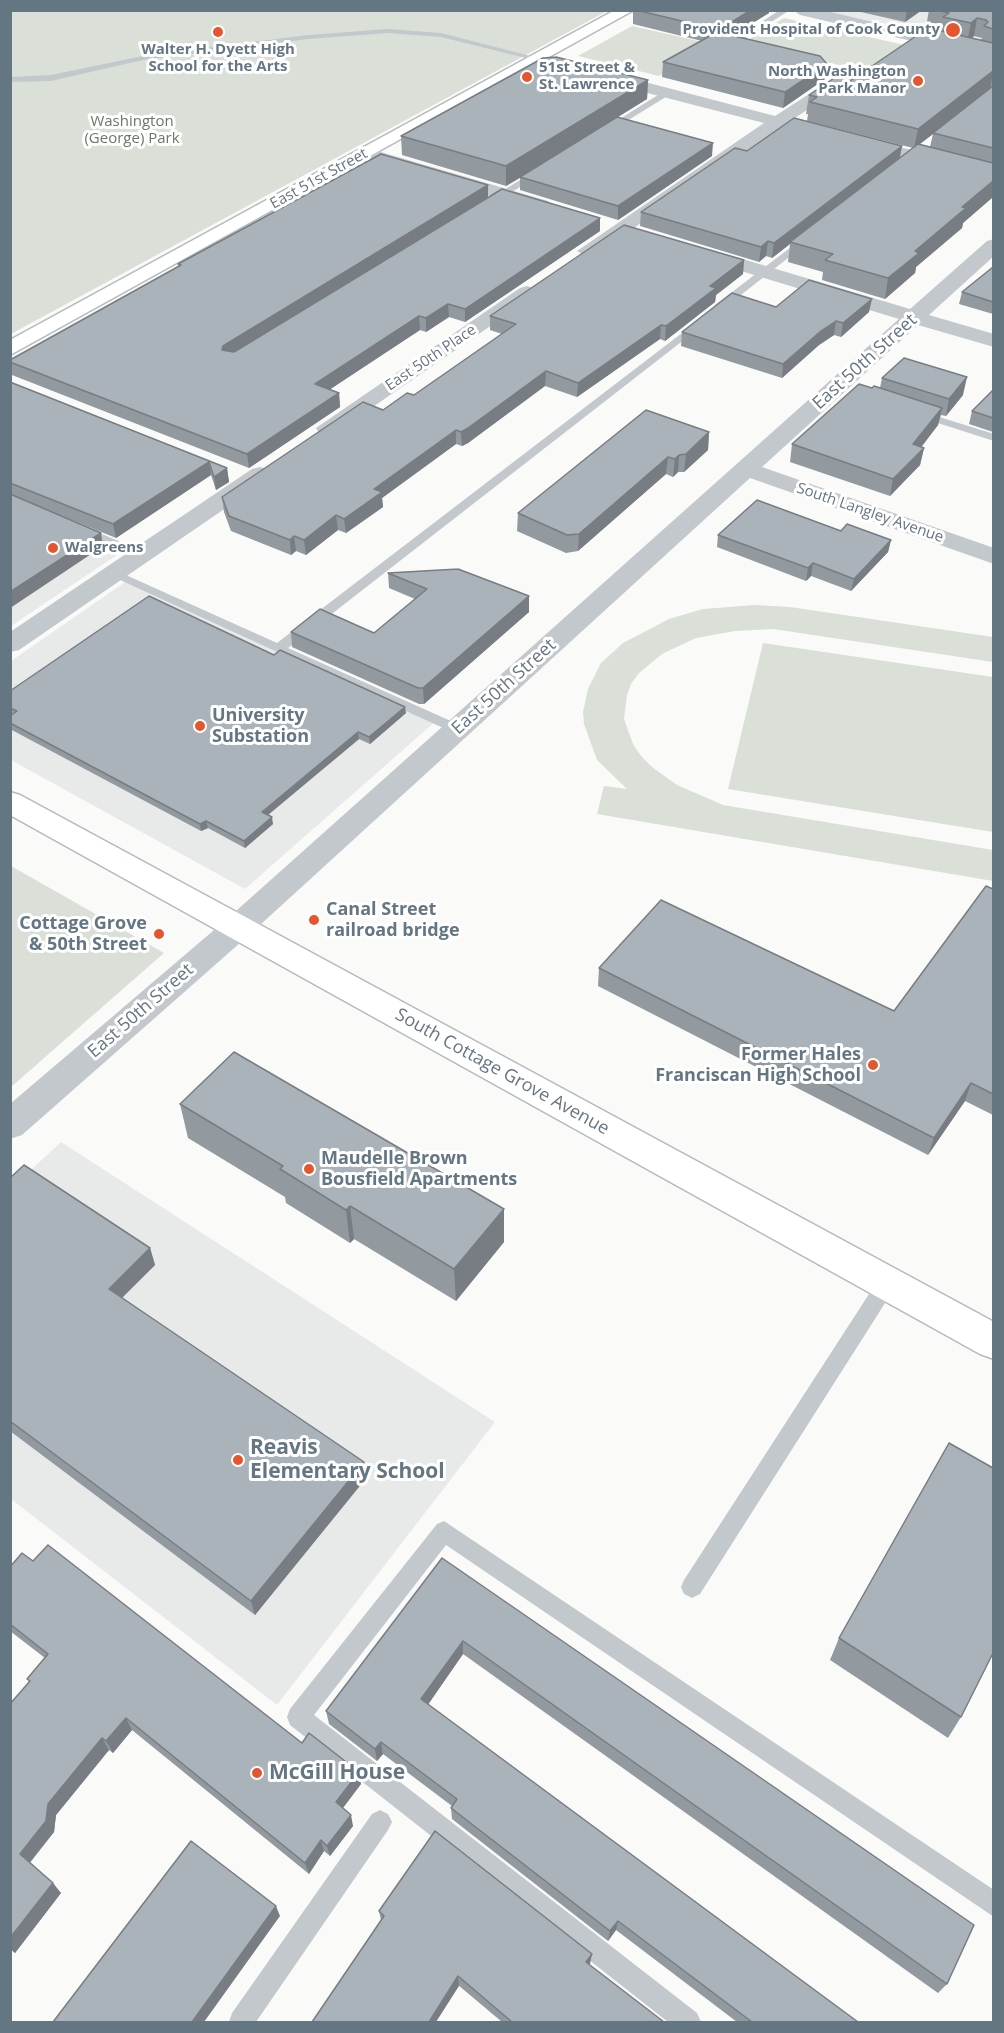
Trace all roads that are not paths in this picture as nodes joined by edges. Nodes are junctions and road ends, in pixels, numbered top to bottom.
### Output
1 (627, 10) edge
2 (786, 10) edge
3 (800, 10) edge
4 (922, 22) dead end
5 (903, 34) junction
6 (743, 46) edge
7 (992, 53) edge
8 (538, 59) junction
9 (799, 59) edge
10 (557, 64) edge
11 (851, 72) joint
12 (590, 73) edge
13 (10, 80) edge
14 (666, 93) junction
15 (778, 121) junction
16 (810, 130) edge
17 (596, 136) edge
18 (844, 139) edge
19 (367, 153) junction
20 (547, 166) edge
21 (993, 177) edge
22 (503, 194) junction
23 (478, 209) edge
24 (556, 210) edge
25 (598, 222) edge
26 (620, 229) junction
27 (816, 232) edge
28 (643, 236) edge
29 (687, 249) edge
30 (992, 249) edge
31 (567, 265) edge
32 (764, 272) junction
33 (547, 278) edge
34 (914, 317) junction
35 (993, 341) edge
36 (10, 349) edge
37 (905, 409) edge
38 (313, 438) edge
39 (993, 438) edge
40 (274, 464) edge
41 (746, 469) junction
42 (228, 470) edge
43 (252, 480) junction
44 (74, 526) edge
45 (140, 555) junction
46 (993, 557) edge
47 (113, 574) junction
48 (10, 644) edge
49 (279, 648) junction
50 (457, 729) junction
51 (10, 802) edge
52 (238, 927) junction
53 (10, 1125) edge
54 (887, 1283) junction
55 (993, 1342) edge
56 (692, 1587) dead end
57 (380, 1822) dead end
58 (993, 1905) edge
59 (241, 2022) edge
60 (688, 2022) edge

1 - 8 main road, East 51st Street
2 - 6 lane
3 - 5 street
4 - 5 street
5 - 7 street
8 - 10 street
8 - 13 lane
8 - 19 main road, East 51st Street
9 - 11 lane
11 - 15 street
12 - 14 street
14 - 15 street
14 - 17 lane
15 - 16 street
15 - 26 street
18 - 21 street
19 - 22 street
19 - 36 main road, East 51st Street
20 - 22 lane
22 - 23 lane
22 - 24 street
25 - 26 street
26 - 28 street
26 - 31 street
27 - 32 lane
29 - 32 street
30 - 34 street, East 50th Street
32 - 34 street
32 - 49 lane
33 - 38 street, East 50th Place
34 - 35 street
34 - 41 street, East 50th Street
37 - 39 lane
40 - 43 street
41 - 46 street, South Langley Avenue
41 - 50 street, East 50th Street
42 - 43 street
43 - 45 street
44 - 45 lane
45 - 47 street
47 - 48 street
47 - 49 lane
49 - 50 lane
50 - 52 street, East 50th Street
51 - 52 main road, South Cottage Grove Avenue
52 - 53 street, East 50th Street
52 - 54 main road, South Cottage Grove Avenue
54 - 55 main road, South Cottage Grove Avenue
54 - 56 lane
57 - 59 lane
58 - 60 lane

